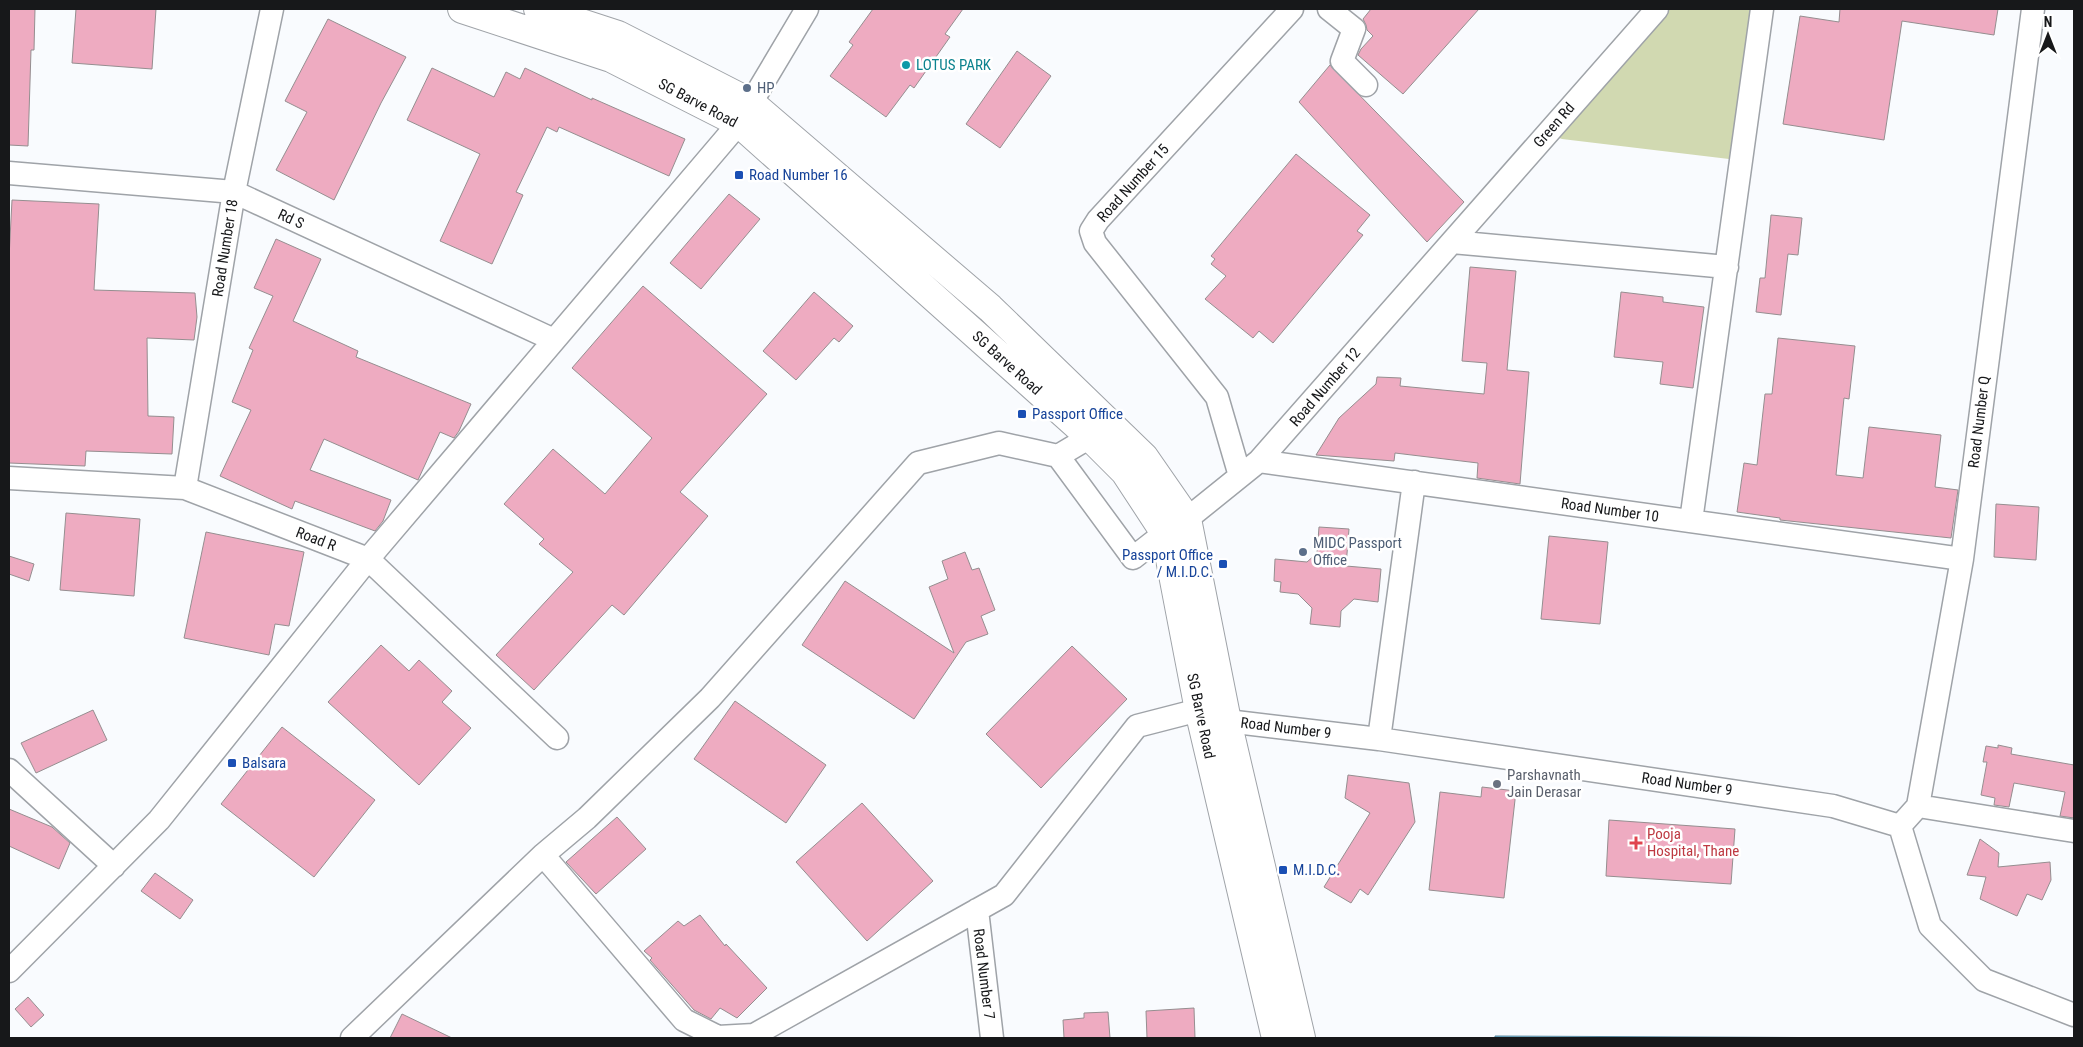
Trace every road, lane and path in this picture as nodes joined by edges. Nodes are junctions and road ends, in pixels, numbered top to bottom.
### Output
1 (272, 9) edge
2 (462, 9) edge
3 (538, 9) edge
4 (807, 9) edge
5 (1292, 9) edge
6 (1329, 9) edge
7 (1657, 9) edge
8 (1762, 9) edge
9 (2033, 9) edge
10 (1366, 85) dead end
11 (745, 113) junction
12 (9, 173) edge
13 (234, 192) junction
14 (1452, 242) junction
15 (1727, 267) junction
16 (554, 340) junction
17 (1090, 437) junction
18 (1058, 456) junction
19 (1260, 461) junction
20 (1240, 476) junction
21 (9, 478) edge
22 (1414, 482) junction
23 (185, 488) junction
24 (1691, 521) junction
25 (1176, 526) junction
26 (368, 559) junction
27 (1962, 559) junction
28 (1199, 710) junction
29 (1227, 721) junction
30 (557, 738) dead end
31 (1379, 739) junction
32 (9, 770) edge
33 (1918, 806) junction
34 (1900, 826) junction
35 (2074, 831) edge
36 (543, 855) junction
37 (114, 866) junction
38 (977, 910) junction
39 (9, 971) edge
40 (2074, 1015) edge
41 (754, 1037) edge
42 (352, 1038) edge
43 (992, 1038) edge
44 (1276, 1038) edge
45 (1300, 1038) edge

1 - 13 street, Road Number 18
2 - 11 main road, SG Barve Road
3 - 11 main road, SG Barve Road
4 - 11 street
5 - 20 street, Road Number 15
6 - 10 street
7 - 14 street, Green Rd
8 - 15 street
9 - 27 street, Road Number Q
11 - 16 street
11 - 17 main road, SG Barve Road
11 - 25 main road, SG Barve Road
12 - 13 street, Rd S
13 - 16 street, Rd S
13 - 23 street, Road Number 18
14 - 15 street
14 - 19 street, Road Number 12
15 - 24 street
16 - 26 street
17 - 18 street
17 - 25 main road, SG Barve Road
18 - 25 street, Road Number 12
18 - 36 street
19 - 20 street, Road Number 12
19 - 22 street, Road Number 10
20 - 25 street, Road Number 12
21 - 23 street, Road R
22 - 24 street, Road Number 10
22 - 31 street
23 - 26 street, Road R
24 - 27 street, Road Number 10
25 - 28 main road, SG Barve Road
25 - 29 main road, SG Barve Road
26 - 30 street, Road R
26 - 37 street
27 - 33 street, Road Number Q
28 - 29 street, Road Number 9
28 - 38 street
28 - 44 main road, SG Barve Road
29 - 31 street, Road Number 9
29 - 45 main road, SG Barve Road
31 - 34 street, Road Number 9
32 - 37 street
33 - 34 street
33 - 35 street
34 - 40 street
36 - 41 street
36 - 42 street
37 - 39 street
38 - 41 street
38 - 43 street, Road Number 7

